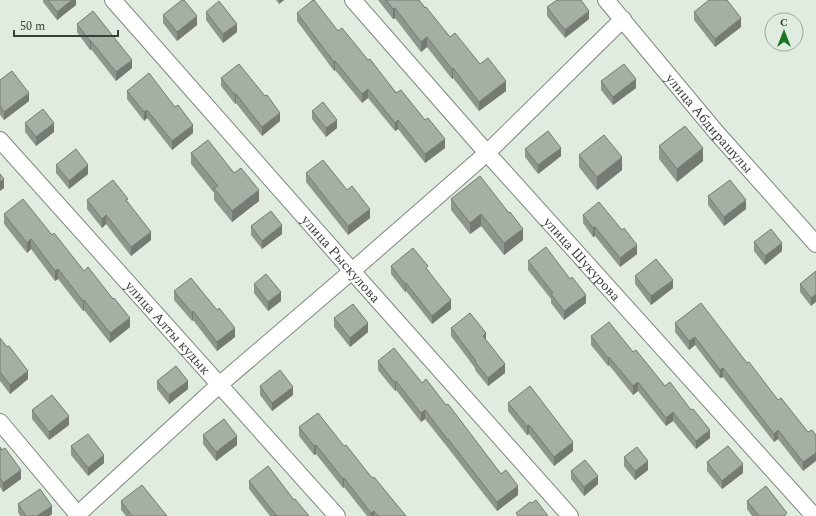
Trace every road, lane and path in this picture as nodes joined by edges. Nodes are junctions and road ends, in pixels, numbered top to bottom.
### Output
1 (113, 0) edge
2 (353, 0) edge
3 (606, 0) edge
4 (623, 19) junction
5 (0, 140) edge
6 (487, 153) junction
7 (816, 244) edge
8 (352, 271) junction
9 (219, 385) junction
10 (0, 422) edge
11 (77, 515) edge
12 (337, 516) edge
13 (570, 516) edge
14 (814, 516) edge

1 - 8 street, улица Рыскулова
2 - 6 street, улица Шукурова
3 - 4 street, улица Абдирашулы
4 - 6 street
4 - 7 street, улица Абдирашулы
5 - 9 street, улица Алты кудык
6 - 8 street
6 - 14 street, улица Шукурова
8 - 9 street
8 - 13 street, улица Рыскулова
9 - 11 street
9 - 12 street, улица Алты кудык
10 - 11 street

